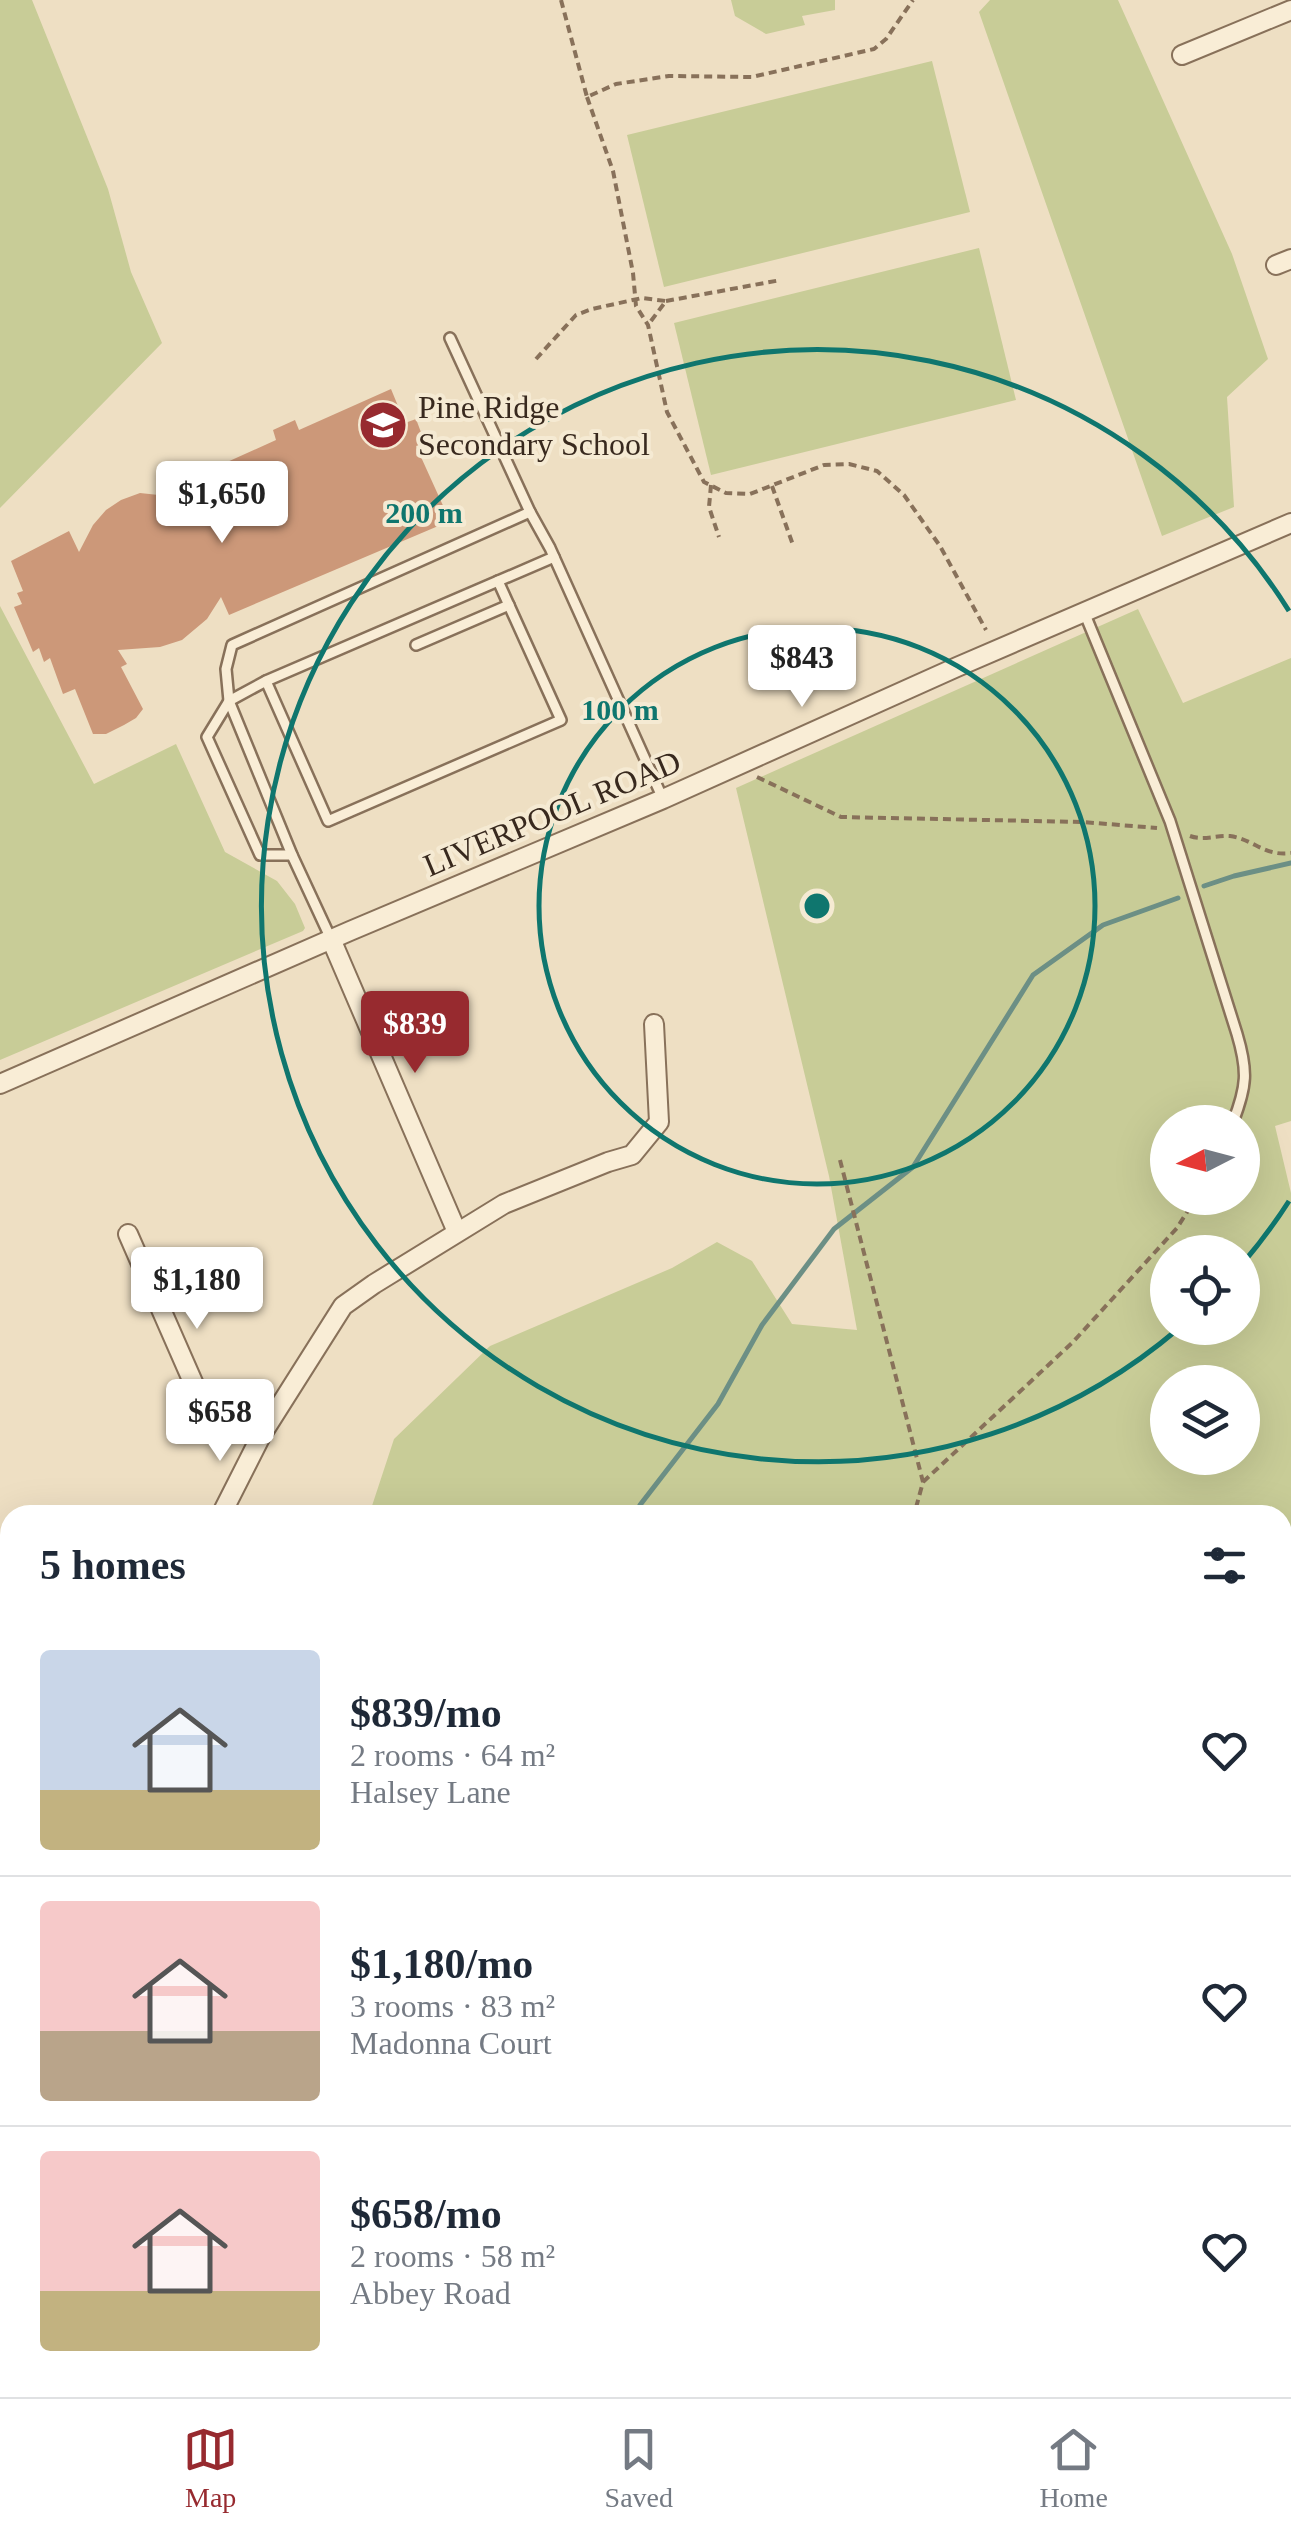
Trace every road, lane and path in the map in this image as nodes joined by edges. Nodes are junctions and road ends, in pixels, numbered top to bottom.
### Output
1 (560, 0) edge
2 (913, 0) edge
3 (1291, 10) edge
4 (1182, 55) dead end
5 (587, 97) junction
6 (782, 280) dead end
7 (636, 300) junction
8 (666, 301) junction
9 (648, 325) junction
10 (450, 338) dead end
11 (536, 359) dead end
12 (711, 485) junction
13 (772, 486) junction
14 (530, 512) junction
15 (1291, 523) edge
16 (719, 537) dead end
17 (793, 545) dead end
18 (554, 557) junction
19 (498, 581) junction
20 (509, 604) junction
21 (1084, 612) junction
22 (986, 630) dead end
23 (416, 645) dead end
24 (266, 681) junction
25 (228, 701) junction
26 (757, 777) dead end
27 (663, 799) junction
28 (1173, 830) junction
29 (1291, 853) edge
30 (292, 854) junction
31 (332, 939) junction
32 (654, 1024) dead end
33 (0, 1084) edge
34 (1239, 1105) edge
35 (840, 1160) dead end
36 (1186, 1215) edge
37 (456, 1232) junction
38 (128, 1234) dead end
39 (262, 1434) junction
40 (923, 1482) junction
41 (225, 1505) edge
42 (917, 1505) edge

1 - 5 path
2 - 5 path
3 - 4 street
5 - 7 path
6 - 8 path
7 - 8 path
7 - 9 path
7 - 11 path
8 - 9 path
9 - 12 path
10 - 14 lane
12 - 13 path
12 - 16 path
13 - 17 path
13 - 22 path
14 - 18 lane
14 - 25 lane
15 - 21 street, LIVERPOOL ROAD
18 - 19 lane
18 - 27 lane
19 - 20 lane
19 - 24 lane
20 - 23 lane
20 - 24 lane
21 - 27 street, LIVERPOOL ROAD
21 - 28 lane
24 - 25 lane
25 - 30 lane
25 - 30 lane
26 - 28 path
27 - 31 street, LIVERPOOL ROAD
28 - 29 path
28 - 34 lane
30 - 31 lane
31 - 33 street, LIVERPOOL ROAD
31 - 37 street
32 - 37 street
35 - 40 path
36 - 40 path
37 - 39 street
38 - 39 street
39 - 41 street
40 - 42 path

